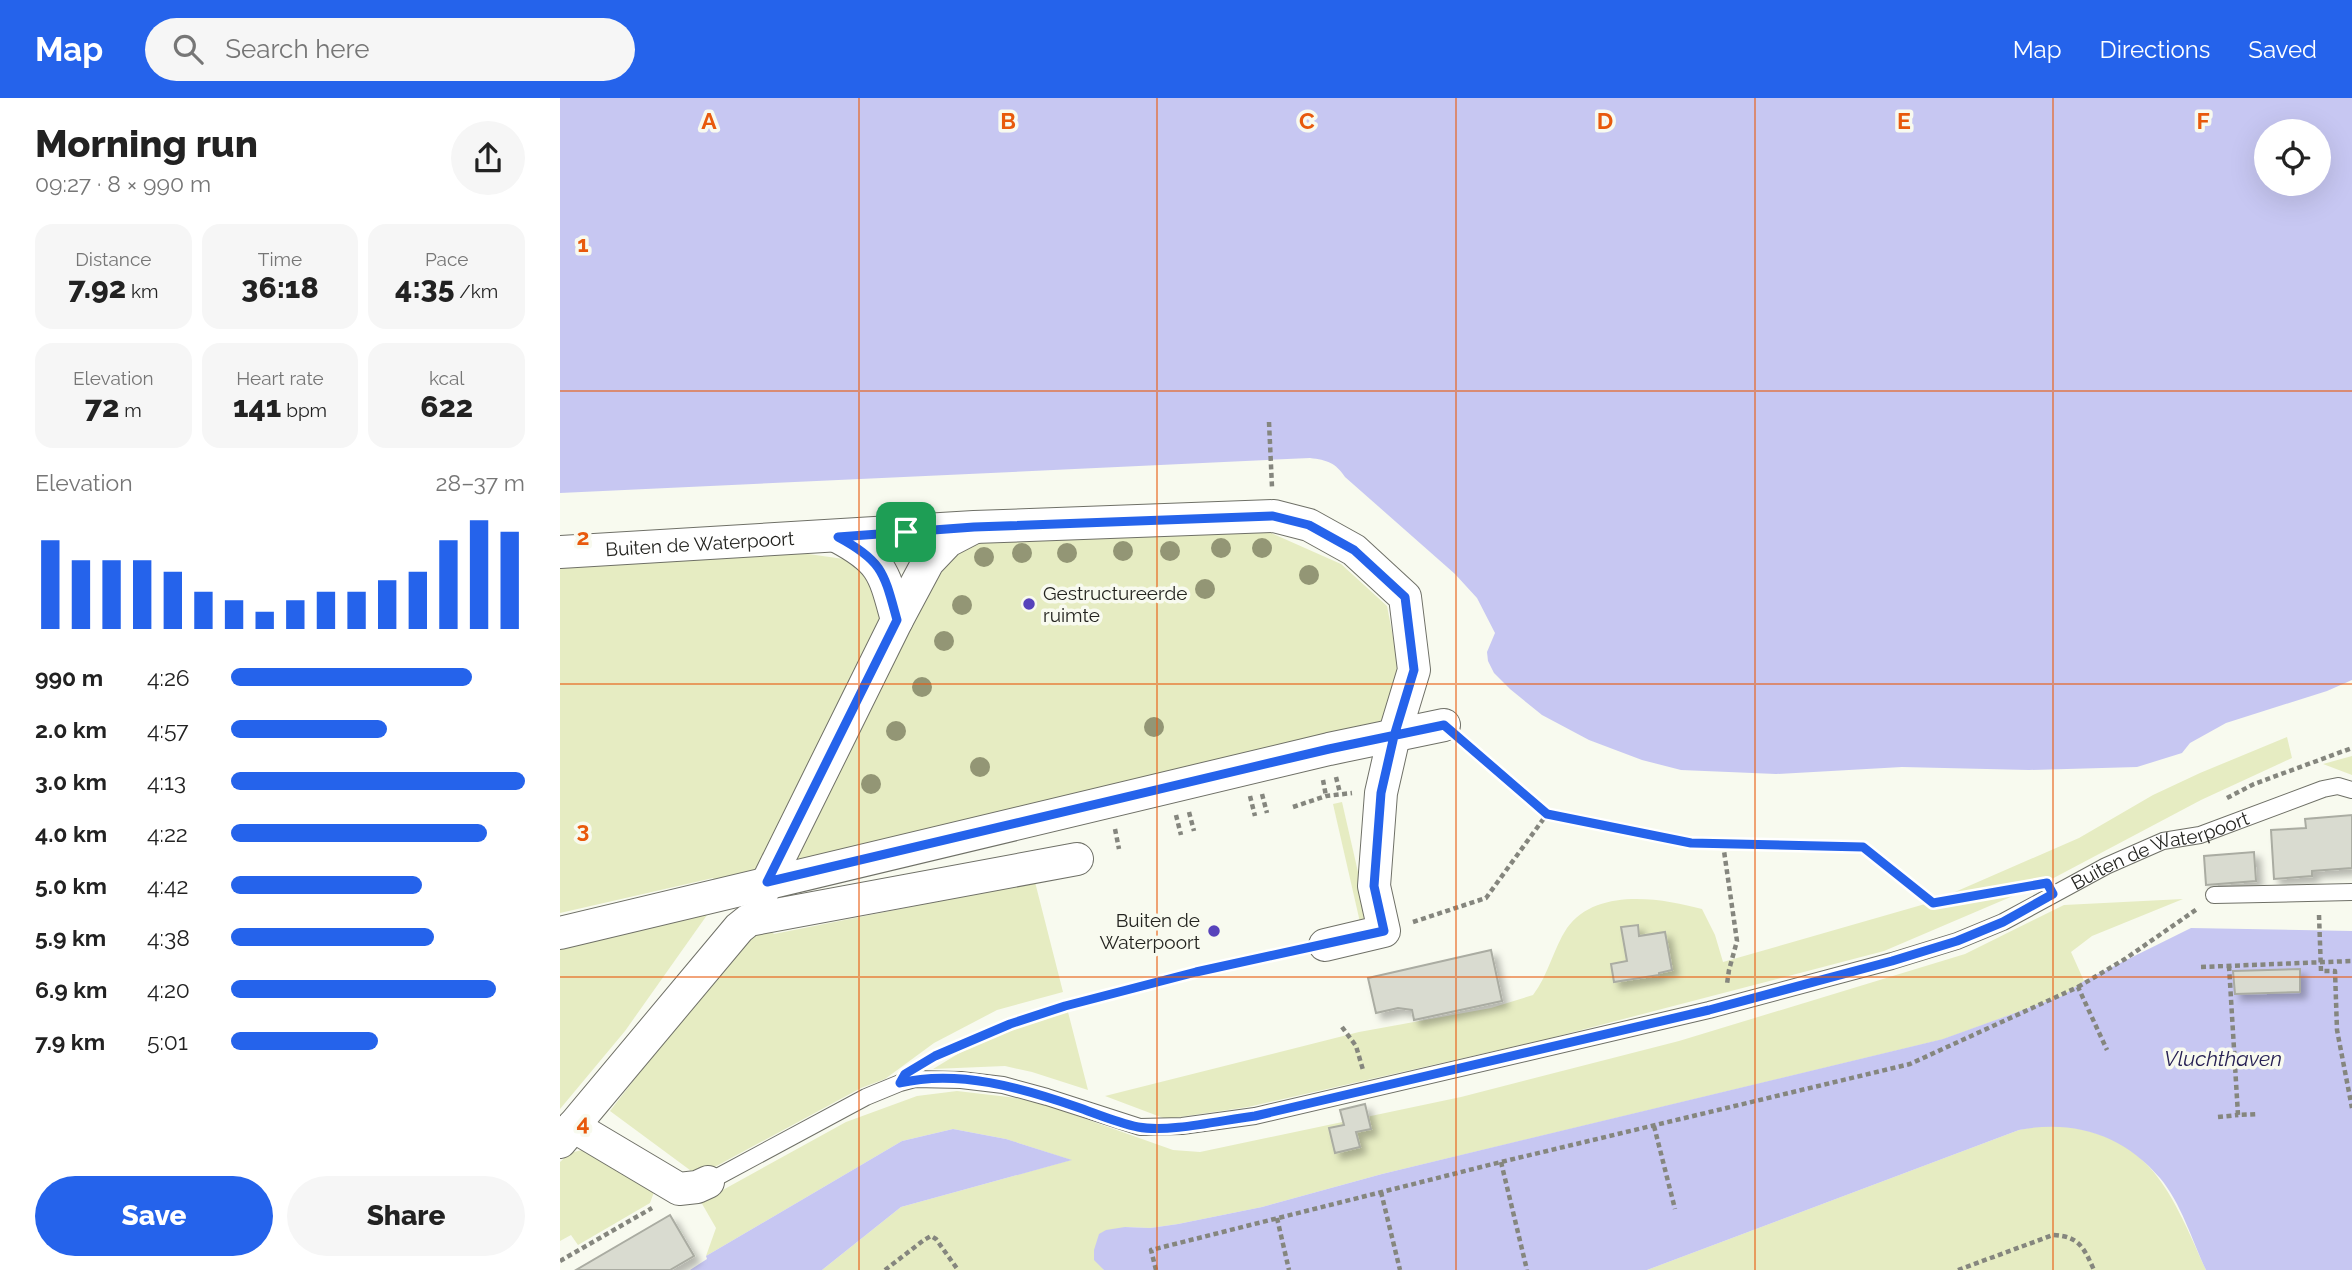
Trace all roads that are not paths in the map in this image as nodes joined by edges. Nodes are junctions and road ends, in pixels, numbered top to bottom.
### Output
1 (974, 527) junction
2 (838, 537) junction
3 (560, 552) edge
4 (897, 620) junction
5 (1444, 725) road end
6 (1394, 736) junction
7 (2352, 790) edge
8 (1077, 859) dead end
9 (767, 882) junction
10 (2352, 892) edge
11 (2209, 900) road end
12 (749, 920) junction
13 (560, 933) edge
14 (1325, 945) road end
15 (566, 1134) edge
16 (697, 1186) joint

1 - 2 street, Buiten de Waterpoort
1 - 4 street, Buiten de Waterpoort
1 - 6 street, Buiten de Waterpoort
2 - 3 street, Buiten de Waterpoort
2 - 4 street
4 - 9 street, Buiten de Waterpoort
5 - 6 street
6 - 9 street
6 - 14 street, Buiten de Waterpoort
7 - 16 lane, Buiten de Waterpoort
8 - 12 street
9 - 12 street, Buiten de Waterpoort
9 - 13 street
10 - 11 lane
12 - 15 street, Buiten de Waterpoort
15 - 16 street, Buiten de Waterpoort

